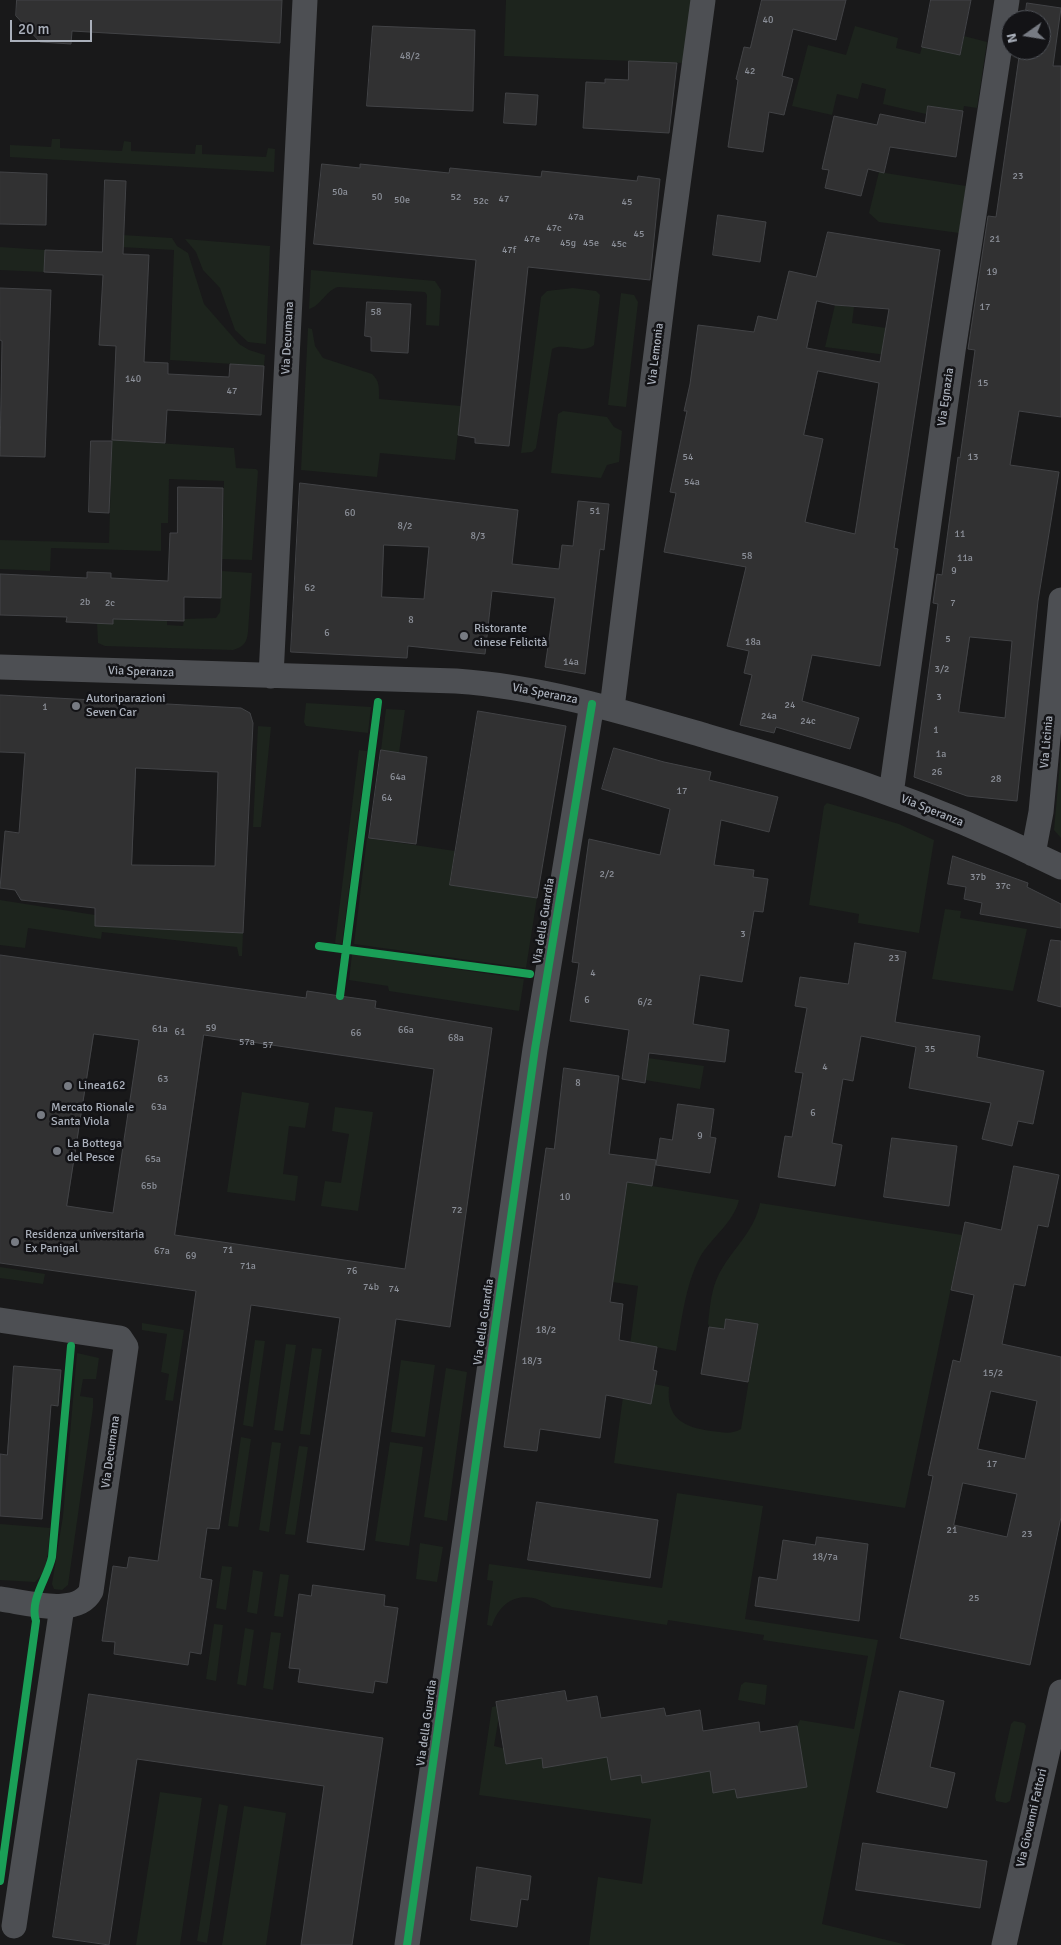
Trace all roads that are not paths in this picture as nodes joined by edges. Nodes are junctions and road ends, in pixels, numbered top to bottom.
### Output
1 (305, 0) edge
2 (703, 0) edge
3 (1007, 0) edge
4 (1061, 600) edge
5 (0, 667) edge
6 (271, 676) junction
7 (602, 706) junction
8 (891, 794) junction
9 (1033, 854) junction
10 (1061, 867) edge
11 (0, 1320) edge
12 (0, 1599) edge
13 (62, 1607) junction
14 (1061, 1692) edge
15 (14, 1926) dead end
16 (407, 1945) edge
17 (1004, 1945) edge

1 - 6 street, Via Decumana
2 - 7 street, Via Lemonia
3 - 8 street, Via Egnazia
4 - 9 street, Via Licinia
5 - 6 street, Via Speranza
6 - 7 street, Via Speranza
7 - 8 street, Via Speranza
7 - 16 street, Via della Guardia
8 - 9 street, Via Speranza
9 - 10 street, Via Speranza
11 - 13 street, Via Decumana
12 - 13 street, Via Decumana
13 - 15 street
14 - 17 street, Via Giovanni Fattori

